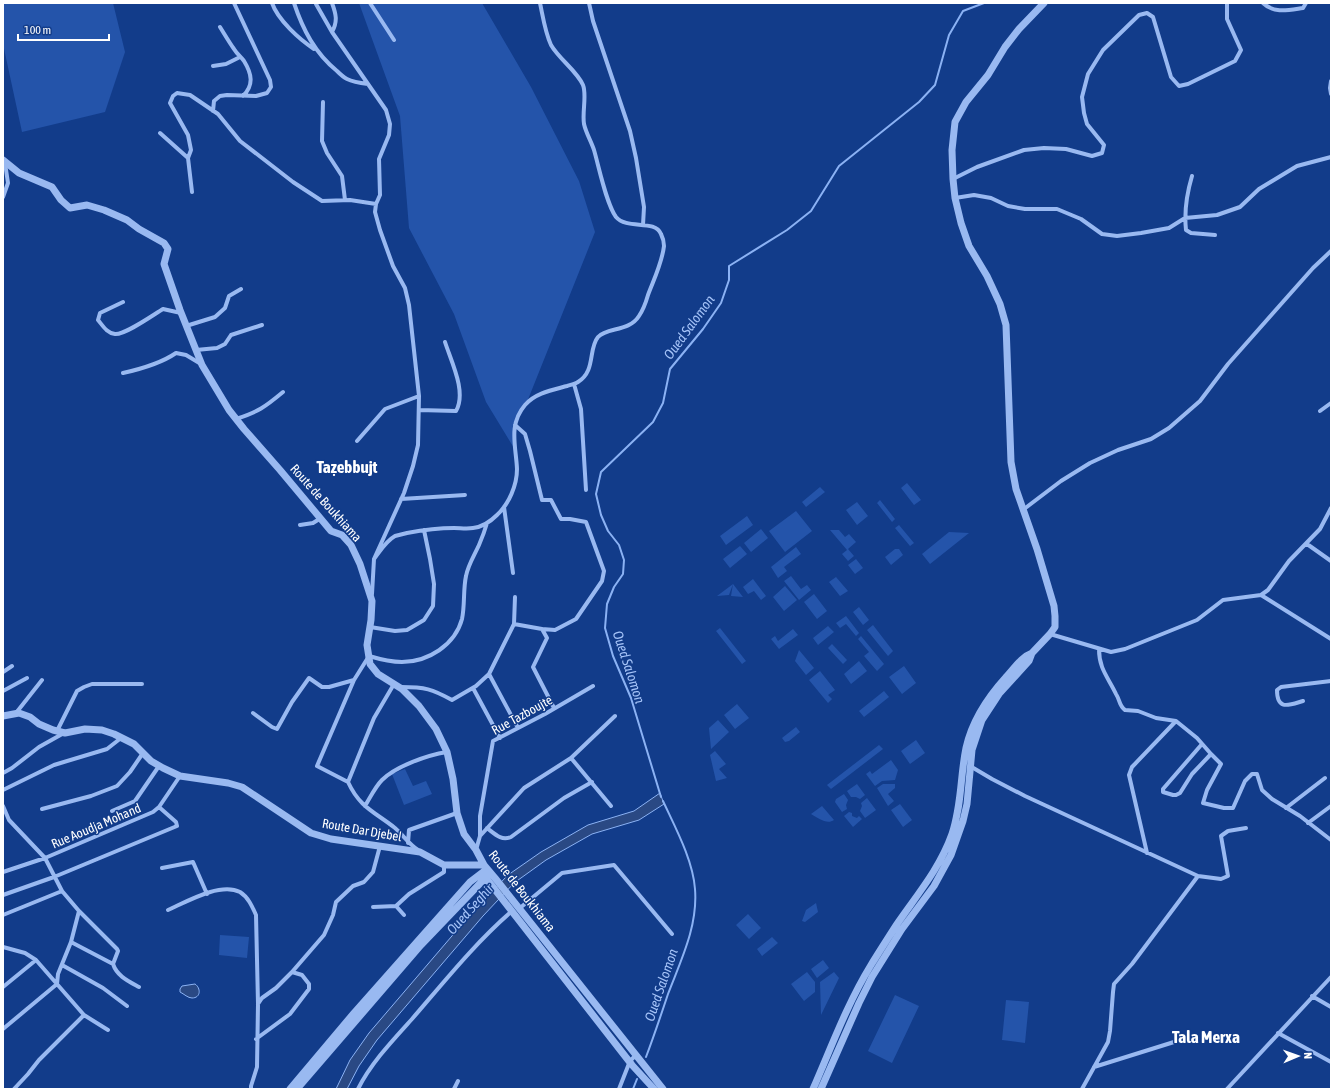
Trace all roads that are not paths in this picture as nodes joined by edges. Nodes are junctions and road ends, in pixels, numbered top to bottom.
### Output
1 (234, 3) edge
2 (272, 3) edge
3 (294, 3) edge
4 (332, 3) edge
5 (370, 3) edge
6 (540, 3) edge
7 (589, 3) edge
8 (1044, 3) edge
9 (1227, 3) edge
10 (1263, 3) edge
11 (1306, 3) edge
12 (316, 4) edge
13 (220, 27) dead end
14 (332, 32) junction
15 (394, 40) dead end
16 (316, 51) junction
17 (240, 57) junction
18 (213, 66) dead end
19 (1331, 81) edge
20 (368, 84) junction
21 (1331, 94) edge
22 (243, 96) junction
23 (323, 102) dead end
24 (213, 111) junction
25 (160, 133) dead end
26 (1331, 157) edge
27 (188, 158) junction
28 (4, 161) edge
29 (1192, 176) dead end
30 (953, 179) junction
31 (192, 192) dead end
32 (3, 197) edge
33 (955, 198) junction
34 (345, 200) junction
35 (376, 204) junction
36 (1185, 218) junction
37 (643, 225) junction
38 (1215, 235) dead end
39 (1331, 251) edge
40 (241, 289) dead end
41 (123, 302) dead end
42 (181, 313) junction
43 (262, 325) dead end
44 (186, 326) junction
45 (445, 342) dead end
46 (196, 350) junction
47 (202, 364) junction
48 (122, 373) dead end
49 (574, 384) junction
50 (283, 392) dead end
51 (419, 396) junction
52 (1331, 403) edge
53 (418, 410) junction
54 (1320, 411) dead end
55 (236, 419) junction
56 (515, 425) junction
57 (357, 441) dead end
58 (586, 490) dead end
59 (465, 496) dead end
60 (401, 499) junction
61 (504, 507) junction
62 (1331, 508) edge
63 (1024, 509) junction
64 (321, 518) junction
65 (488, 523) junction
66 (300, 525) dead end
67 (424, 530) junction
68 (1307, 544) junction
69 (374, 559) junction
70 (1331, 561) edge
71 (513, 572) dead end
72 (1261, 595) junction
73 (515, 597) dead end
74 (372, 601) junction
75 (514, 624) junction
76 (370, 627) junction
77 (542, 629) junction
78 (555, 630) junction
79 (1050, 634) junction
80 (547, 638) junction
81 (1331, 640) edge
82 (1099, 649) junction
83 (1032, 653) junction
84 (369, 656) junction
85 (12, 666) dead end
86 (3, 672) edge
87 (489, 674) junction
88 (27, 678) dead end
89 (42, 680) dead end
90 (354, 680) junction
91 (1331, 681) edge
92 (142, 684) dead end
93 (396, 685) junction
94 (593, 686) dead end
95 (473, 688) junction
96 (3, 692) edge
97 (1303, 702) dead end
98 (554, 708) junction
99 (16, 713) junction
100 (253, 713) dead end
101 (3, 716) edge
102 (615, 716) dead end
103 (1176, 721) junction
104 (518, 728) junction
105 (57, 731) junction
106 (65, 733) junction
107 (122, 738) junction
108 (500, 738) junction
109 (1202, 744) junction
110 (447, 752) junction
111 (143, 753) junction
112 (1211, 754) junction
113 (571, 758) junction
114 (159, 766) junction
115 (970, 766) junction
116 (3, 773) edge
117 (180, 776) junction
118 (1325, 778) dead end
119 (348, 782) junction
120 (592, 782) junction
121 (3, 790) edge
122 (963, 803) junction
123 (3, 806) edge
124 (365, 806) junction
125 (611, 806) dead end
126 (1331, 806) edge
127 (159, 807) junction
128 (1286, 808) junction
129 (42, 809) dead end
130 (112, 812) dead end
131 (457, 813) junction
132 (1308, 823) junction
133 (487, 828) junction
134 (1246, 828) dead end
135 (480, 836) junction
136 (1331, 840) edge
137 (408, 843) junction
138 (380, 846) junction
139 (476, 850) junction
140 (420, 852) junction
141 (1147, 852) junction
142 (45, 858) junction
143 (444, 865) junction
144 (162, 868) dead end
145 (3, 872) edge
146 (488, 874) junction
147 (1198, 876) junction
148 (54, 877) junction
149 (62, 891) junction
150 (3, 894) edge
151 (207, 894) junction
152 (518, 905) junction
153 (396, 906) junction
154 (373, 907) dead end
155 (168, 910) dead end
156 (511, 910) junction
157 (79, 911) junction
158 (404, 914) dead end
159 (3, 915) edge
160 (672, 934) dead end
161 (71, 942) junction
162 (5, 947) edge
163 (3, 951) edge
164 (36, 960) junction
165 (113, 964) junction
166 (62, 965) junction
167 (292, 972) junction
168 (1331, 977) edge
169 (56, 984) junction
170 (3, 987) edge
171 (139, 987) dead end
172 (1312, 996) junction
173 (258, 1004) junction
174 (127, 1006) dead end
175 (1331, 1007) edge
176 (84, 1015) junction
177 (3, 1029) edge
178 (108, 1030) dead end
179 (1278, 1033) junction
180 (256, 1039) junction
181 (1174, 1042) dead end
182 (637, 1057) junction
183 (1331, 1062) edge
184 (631, 1063) junction
185 (1094, 1067) junction
186 (458, 1081) dead end
187 (647, 1083) edge
188 (14, 1089) edge
189 (251, 1089) edge
190 (290, 1089) edge
191 (297, 1089) edge
192 (358, 1089) edge
193 (454, 1089) edge
194 (619, 1089) edge
195 (654, 1089) edge
196 (663, 1089) edge
197 (813, 1089) edge
198 (821, 1089) edge
199 (1082, 1089) edge
200 (1227, 1089) edge

1 - 22 street
2 - 16 street
3 - 16 street
4 - 14 street
5 - 15 street
6 - 37 street
7 - 37 street
8 - 30 street
9 - 30 street
10 - 11 street
12 - 14 street
13 - 17 street
14 - 20 street
16 - 20 street
17 - 18 street
17 - 22 street
19 - 21 street
20 - 35 street
22 - 24 street
23 - 34 street
24 - 27 street
24 - 34 street
25 - 27 street
26 - 36 street
27 - 31 street
28 - 32 street
28 - 42 street, Route de Boukhiama
29 - 36 street
30 - 33 street
33 - 36 street
33 - 63 street
34 - 35 street
35 - 51 street
36 - 38 street
37 - 49 street
39 - 63 street
40 - 44 street
41 - 42 street
42 - 44 street, Route de Boukhiama
43 - 46 street
44 - 46 street, Route de Boukhiama
45 - 53 street
46 - 47 street, Route de Boukhiama
47 - 48 street
47 - 55 street, Route de Boukhiama
49 - 56 street
49 - 58 street
50 - 55 street
51 - 53 street
51 - 57 street
52 - 54 street
53 - 60 street
55 - 64 street, Route de Boukhiama
56 - 61 street
56 - 78 street
59 - 60 street
60 - 69 street
61 - 65 street
61 - 71 street
62 - 68 street
63 - 79 street
64 - 66 street
64 - 74 street, Route de Boukhiama
65 - 67 street
65 - 84 street
67 - 69 street
67 - 76 street
68 - 70 street
68 - 72 street
69 - 74 street
72 - 81 street
72 - 82 street
73 - 75 street
74 - 76 street, Route de Boukhiama
75 - 77 street
75 - 87 street
76 - 84 street, Route de Boukhiama
77 - 78 street
77 - 80 street
78 - 80 street
79 - 82 street
79 - 83 street
80 - 98 street
82 - 103 street
83 - 115 street
83 - 122 street
84 - 90 street
84 - 93 street, Route de Boukhiama
85 - 86 street
87 - 95 street
87 - 104 street
88 - 96 street
89 - 99 street
90 - 100 street
90 - 119 street
91 - 97 street
92 - 105 street
93 - 95 street
93 - 110 street, Route de Boukhiama
93 - 119 street
94 - 98 street, Rue Tazboujte
95 - 108 street
98 - 104 street, Rue Tazboujte
99 - 101 street
99 - 105 street, Route Dar Djebel
102 - 113 street
103 - 109 street
103 - 141 street
104 - 108 street, Rue Tazboujte
105 - 106 street, Route Dar Djebel
106 - 107 street, Route Dar Djebel
106 - 116 street
107 - 111 street, Route Dar Djebel
107 - 121 street
108 - 135 street, Rue Tazboujte
109 - 112 street
109 - 112 street
110 - 124 street
110 - 131 street, Route de Boukhiama
111 - 114 street, Route Dar Djebel
111 - 129 street
112 - 128 street
113 - 120 street
113 - 133 street
114 - 117 street, Route Dar Djebel
114 - 130 street
115 - 122 street
115 - 141 street
117 - 127 street, Rue Aoudja Mohand
117 - 138 street, Route Dar Djebel
118 - 128 street
119 - 124 street
120 - 125 street
120 - 133 street
122 - 197 street
122 - 198 street
123 - 142 street
124 - 137 street
126 - 132 street
127 - 142 street, Rue Aoudja Mohand
127 - 148 street
128 - 132 street
131 - 137 street
131 - 139 street, Route de Boukhiama
132 - 136 street
133 - 135 street
134 - 147 street
135 - 139 street, Rue Tazboujte
137 - 140 street
138 - 140 street, Route Dar Djebel
138 - 167 street
139 - 146 street, Route de Boukhiama
140 - 143 street, Route Dar Djebel
141 - 147 street
142 - 145 street, Rue Aoudja Mohand
142 - 148 street
143 - 146 street, Route Dar Djebel
143 - 153 street
144 - 151 street
146 - 152 street, Route de Boukhiama
146 - 156 street, Route de Boukhiama
146 - 190 street
146 - 191 street
147 - 185 street
148 - 149 street
148 - 150 street
149 - 157 street
149 - 159 street
151 - 155 street
151 - 173 street
152 - 160 street
152 - 182 street, Route de Boukhiama
153 - 154 street
153 - 158 street
156 - 184 street, Route de Boukhiama
156 - 192 street
157 - 161 street
157 - 165 street
161 - 165 street
161 - 166 street
162 - 163 street
162 - 164 street
164 - 169 street
164 - 170 street
165 - 171 street
166 - 169 street
166 - 174 street
167 - 173 street
167 - 180 street
168 - 172 street
169 - 176 street
169 - 177 street
172 - 175 street
172 - 179 street
173 - 180 street
176 - 178 street
176 - 188 street
179 - 183 street
179 - 200 street
180 - 189 street
181 - 185 street
182 - 184 street
182 - 196 street, Route de Boukhiama
184 - 187 street, Route de Boukhiama
184 - 194 street
185 - 199 street
186 - 193 street
187 - 195 street, Route de Boukhiama

